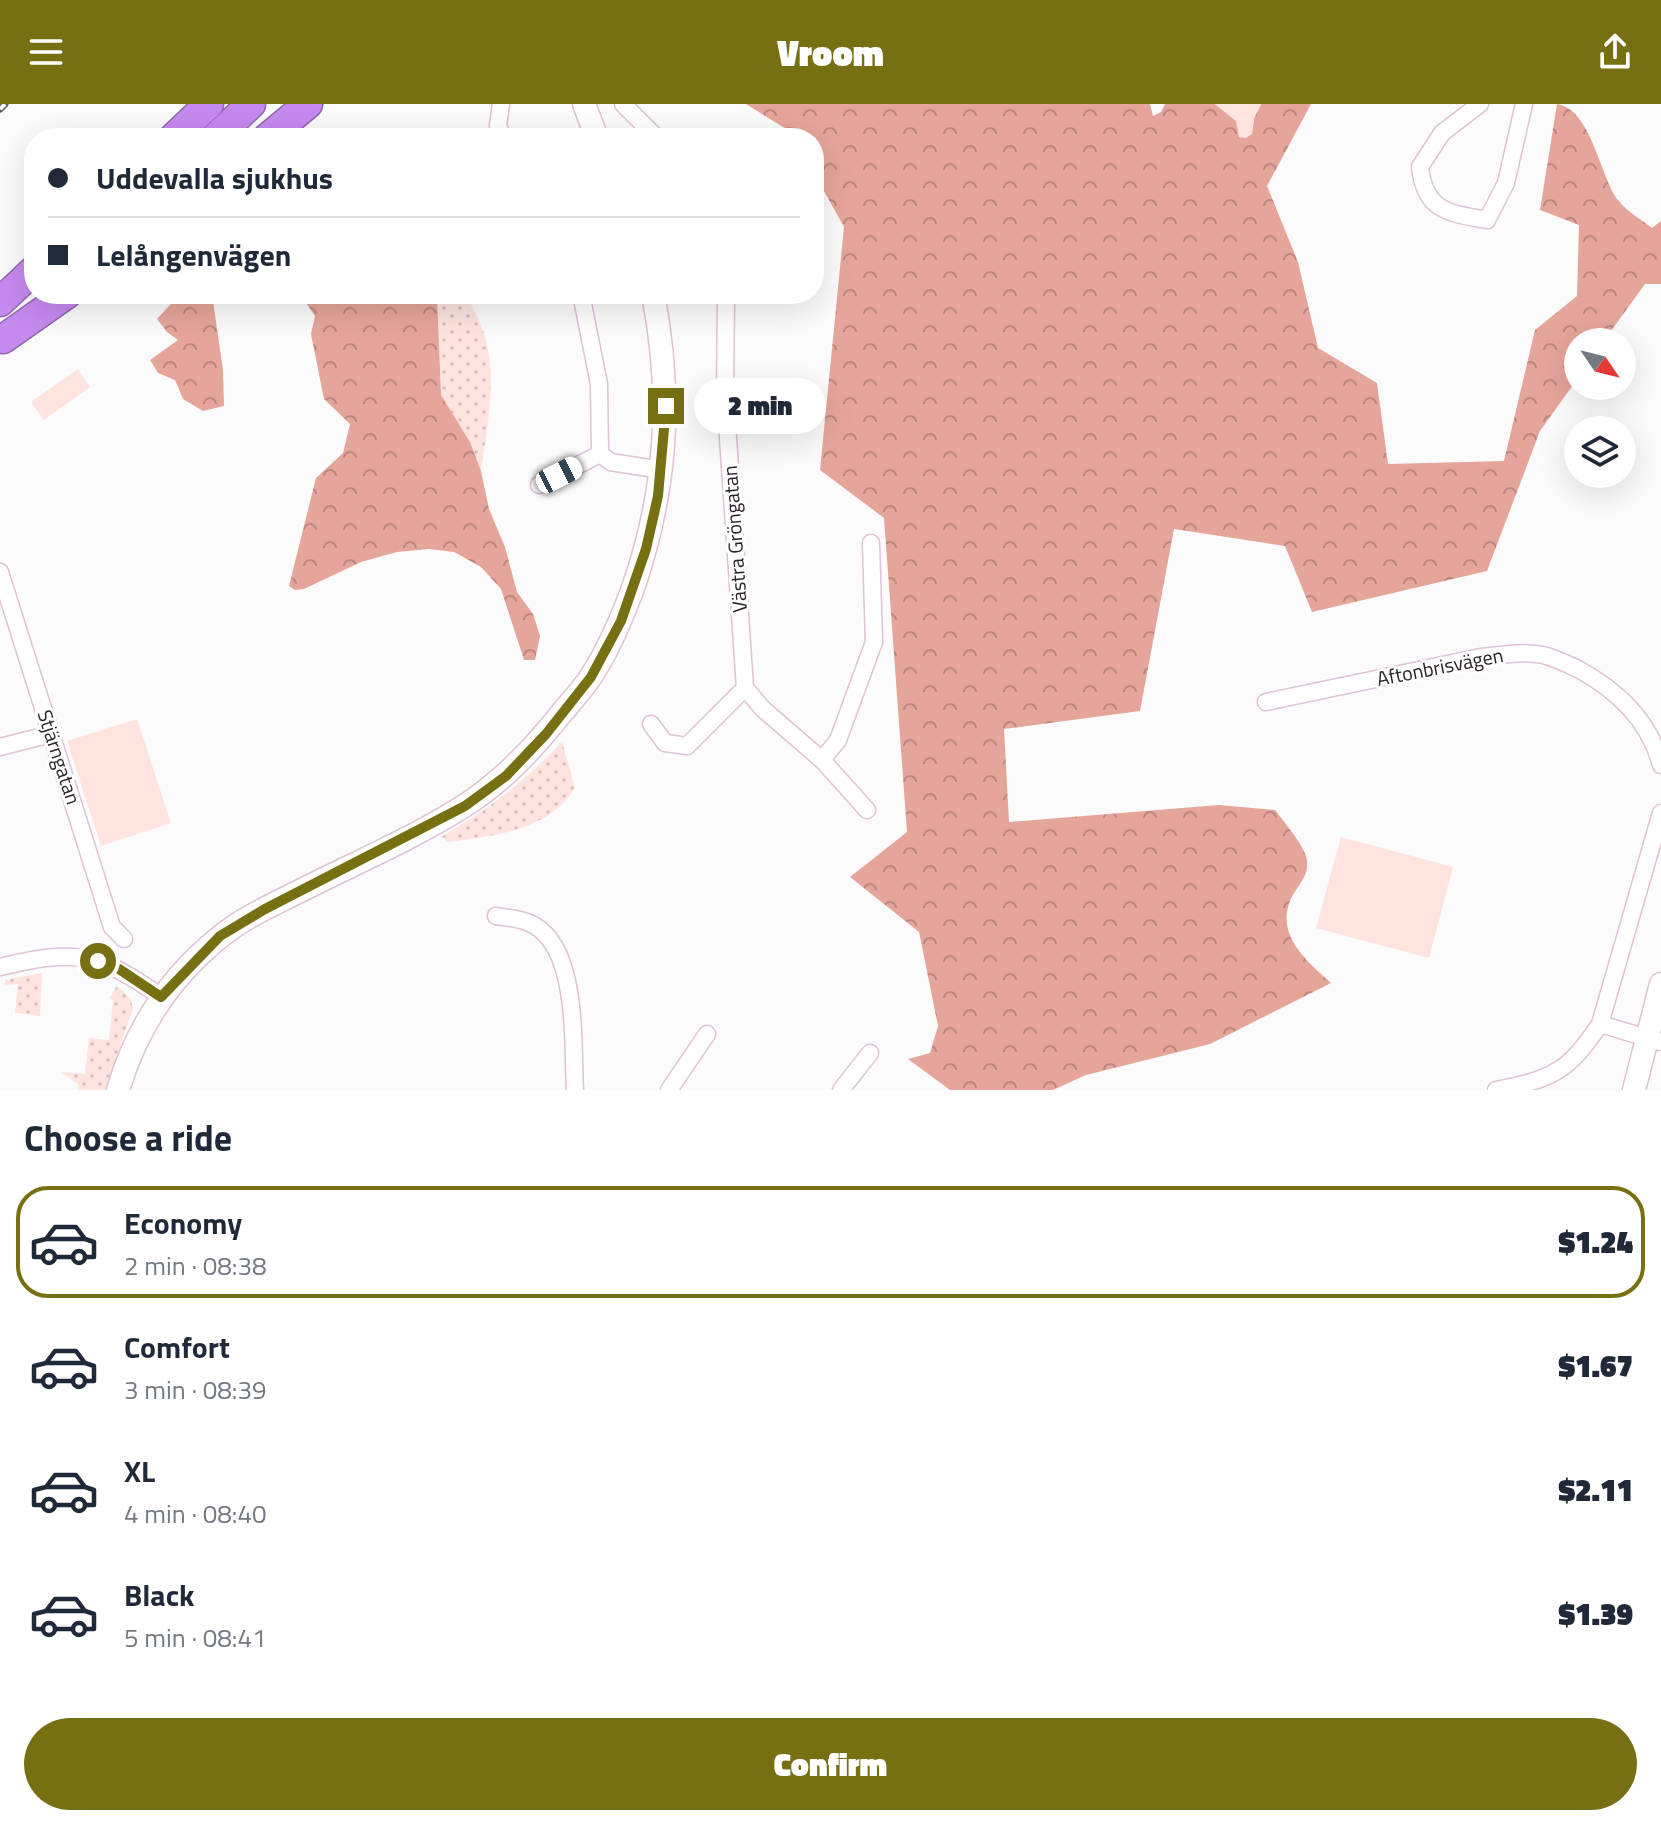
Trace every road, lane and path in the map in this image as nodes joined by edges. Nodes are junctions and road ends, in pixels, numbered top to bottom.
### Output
1 (209, 104) edge
2 (251, 104) edge
3 (308, 104) edge
4 (501, 104) edge
5 (584, 104) edge
6 (623, 104) edge
7 (1480, 104) edge
8 (1524, 104) edge
9 (184, 128) edge
10 (226, 128) edge
11 (279, 128) edge
12 (499, 128) edge
13 (593, 128) edge
14 (647, 128) edge
15 (24, 279) edge
16 (0, 302) edge
17 (40, 304) edge
18 (53, 304) edge
19 (583, 304) edge
20 (655, 304) edge
21 (726, 304) edge
22 (1, 341) edge
23 (600, 454) junction
24 (661, 470) junction
25 (539, 485) dead end
26 (871, 543) dead end
27 (0, 572) edge
28 (745, 688) junction
29 (1266, 702) dead end
30 (651, 724) dead end
31 (51, 734) junction
32 (0, 747) edge
33 (822, 760) junction
34 (1661, 765) edge
35 (867, 810) dead end
36 (1661, 813) edge
37 (496, 916) dead end
38 (124, 939) dead end
39 (0, 967) edge
40 (1661, 984) edge
41 (161, 997) junction
42 (1600, 1024) junction
43 (707, 1034) dead end
44 (1654, 1040) edge
45 (870, 1053) dead end
46 (118, 1090) edge
47 (575, 1090) edge
48 (669, 1090) edge
49 (841, 1090) edge
50 (1496, 1090) edge
51 (1634, 1090) edge

1 - 9 highway
2 - 10 highway
3 - 11 highway
4 - 12 street
5 - 13 street
6 - 14 street
7 - 8 street
15 - 16 highway
17 - 22 highway
18 - 22 highway
19 - 23 street
20 - 24 street
21 - 28 street, Västra Gröngatan
23 - 24 street
23 - 25 street
24 - 41 street
26 - 33 street
27 - 31 street, Stjärngatan
28 - 30 street
28 - 33 street
29 - 34 street, Aftonbrisvägen
31 - 32 street
31 - 38 street, Stjärngatan
33 - 35 street
36 - 42 street
37 - 47 street
39 - 41 street
40 - 44 street
41 - 46 street
42 - 44 street
42 - 50 street
43 - 48 street
44 - 51 street
45 - 49 street

